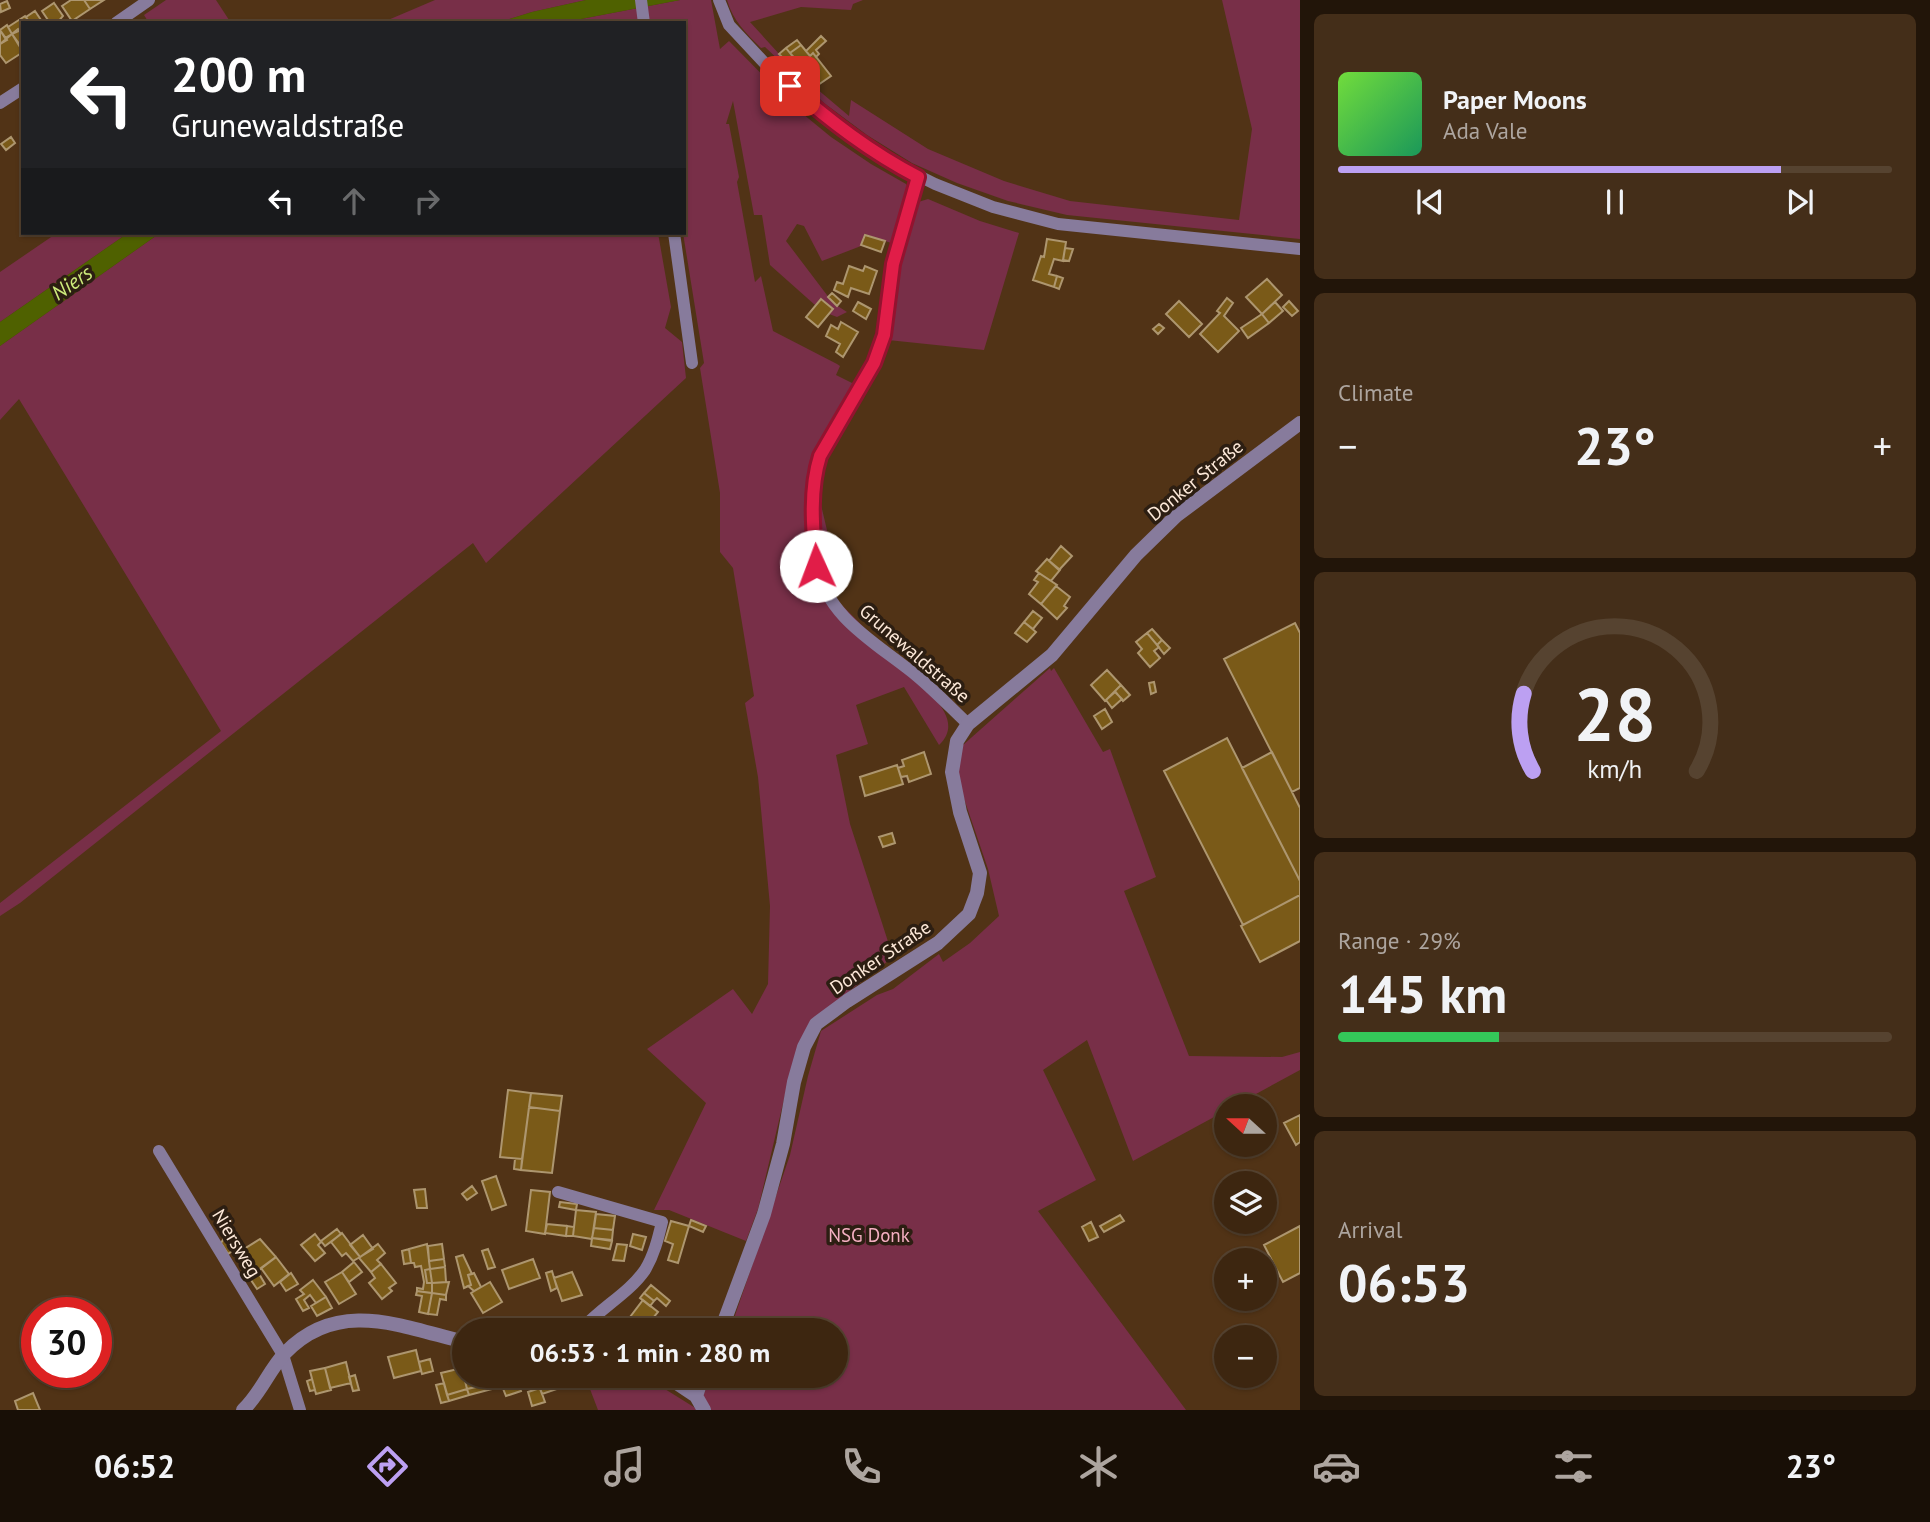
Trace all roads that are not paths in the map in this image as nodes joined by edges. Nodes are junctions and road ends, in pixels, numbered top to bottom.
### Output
1 (149, 0) edge
2 (640, 0) edge
3 (720, 5) edge
4 (644, 19) edge
5 (119, 21) edge
6 (21, 89) edge
7 (0, 103) edge
8 (918, 177) junction
9 (674, 235) edge
10 (1300, 249) edge
11 (692, 363) dead end
12 (1300, 423) edge
13 (968, 724) junction
14 (159, 1151) dead end
15 (558, 1192) dead end
16 (591, 1318) edge
17 (725, 1318) edge
18 (452, 1339) edge
19 (283, 1355) junction
20 (684, 1388) edge
21 (699, 1388) edge
22 (696, 1396) junction
23 (243, 1410) edge
24 (300, 1410) edge
25 (704, 1410) edge

1 - 5 street
2 - 4 street
3 - 8 street
6 - 7 street
8 - 10 street
8 - 13 street, Grunewaldstraße
9 - 11 street
12 - 13 street, Donker Straße
13 - 17 street, Donker Straße
14 - 19 street, Niersweg
15 - 16 street
18 - 19 street
19 - 23 street
19 - 24 street
20 - 22 street
21 - 22 street
22 - 25 street

